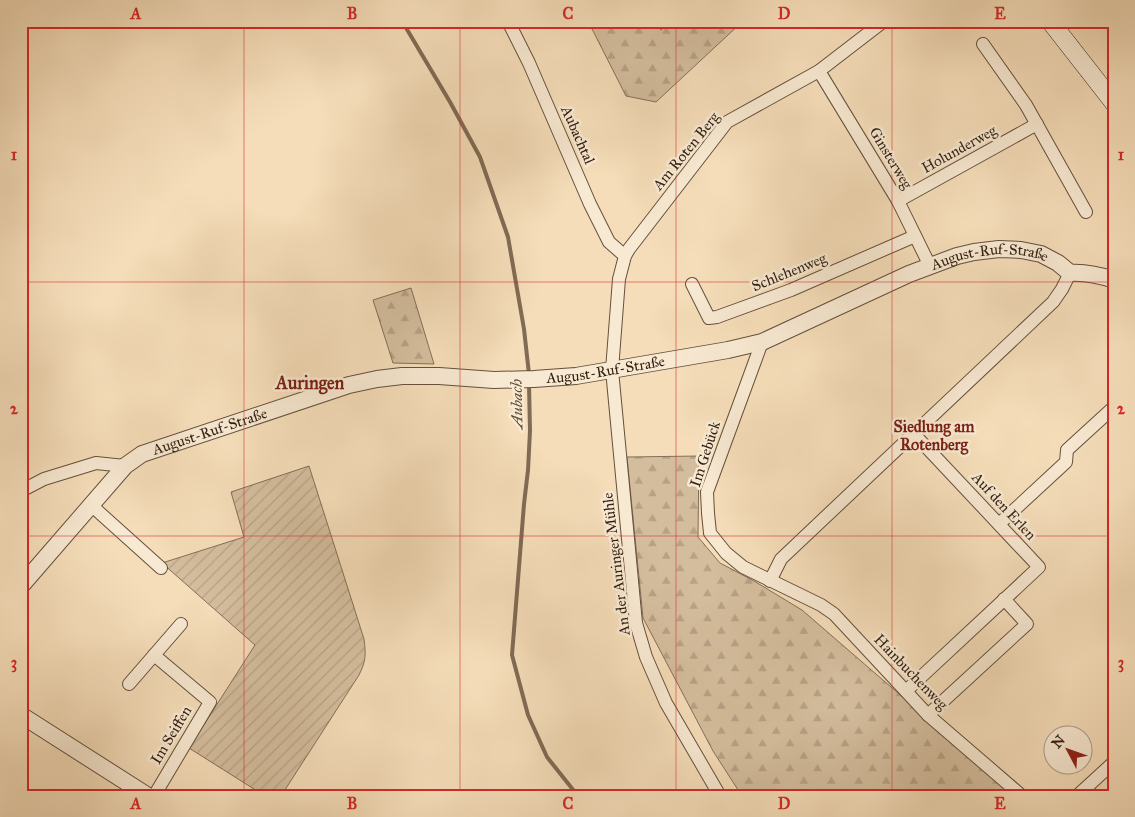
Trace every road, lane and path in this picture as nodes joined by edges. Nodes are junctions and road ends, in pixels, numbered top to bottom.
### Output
1 (508, 21) edge
2 (884, 21) edge
3 (1050, 21) edge
4 (983, 44) dead end
5 (819, 71) junction
6 (1114, 103) edge
7 (1037, 124) junction
8 (898, 201) junction
9 (1086, 212) dead end
10 (915, 236) junction
11 (626, 256) junction
12 (930, 266) junction
13 (1070, 272) junction
14 (1114, 280) edge
15 (692, 284) dead end
16 (762, 342) junction
17 (612, 370) junction
18 (1114, 407) edge
19 (913, 433) junction
20 (125, 466) junction
21 (21, 491) edge
22 (91, 505) junction
23 (999, 524) junction
24 (161, 568) dead end
25 (770, 581) junction
26 (21, 586) edge
27 (1004, 600) junction
28 (181, 624) dead end
29 (154, 656) junction
30 (129, 684) dead end
31 (906, 691) junction
32 (21, 715) edge
33 (928, 715) junction
34 (1114, 762) edge
35 (148, 796) edge
36 (154, 796) edge
37 (720, 796) edge
38 (1022, 796) edge
39 (1078, 796) edge

1 - 11 street, Aubachtal
2 - 5 street, Am Roten Berg
3 - 6 main road
4 - 7 street
5 - 8 street, Ginsterweg
5 - 11 street, Am Roten Berg
7 - 8 street, Holunderweg
7 - 9 street
8 - 10 street, Ginsterweg
10 - 12 street, Ginsterweg
10 - 15 street, Schlehenweg
11 - 17 street, Am Roten Berg
12 - 13 street, August-Ruf-Straße
12 - 16 street, August-Ruf-Straße
13 - 14 street, August-Ruf-Straße
13 - 19 street
16 - 17 street, August-Ruf-Straße
16 - 25 street, Im Gebück
17 - 20 street, August-Ruf-Straße
17 - 37 street, An der Auringer Mühle
18 - 23 street
19 - 23 street, Auf den Erlen
19 - 25 street
20 - 21 street
20 - 22 street, August-Ruf-Straße
22 - 24 street
22 - 26 street, August-Ruf-Straße
23 - 27 street, Auf den Erlen
25 - 31 street, Hainbuchenweg
27 - 31 street, Auf den Erlen
27 - 33 street
28 - 29 street
29 - 30 street
29 - 36 street, Im Seiffen
31 - 33 street, Hainbuchenweg
32 - 35 street
33 - 38 street, Hainbuchenweg
34 - 39 street

